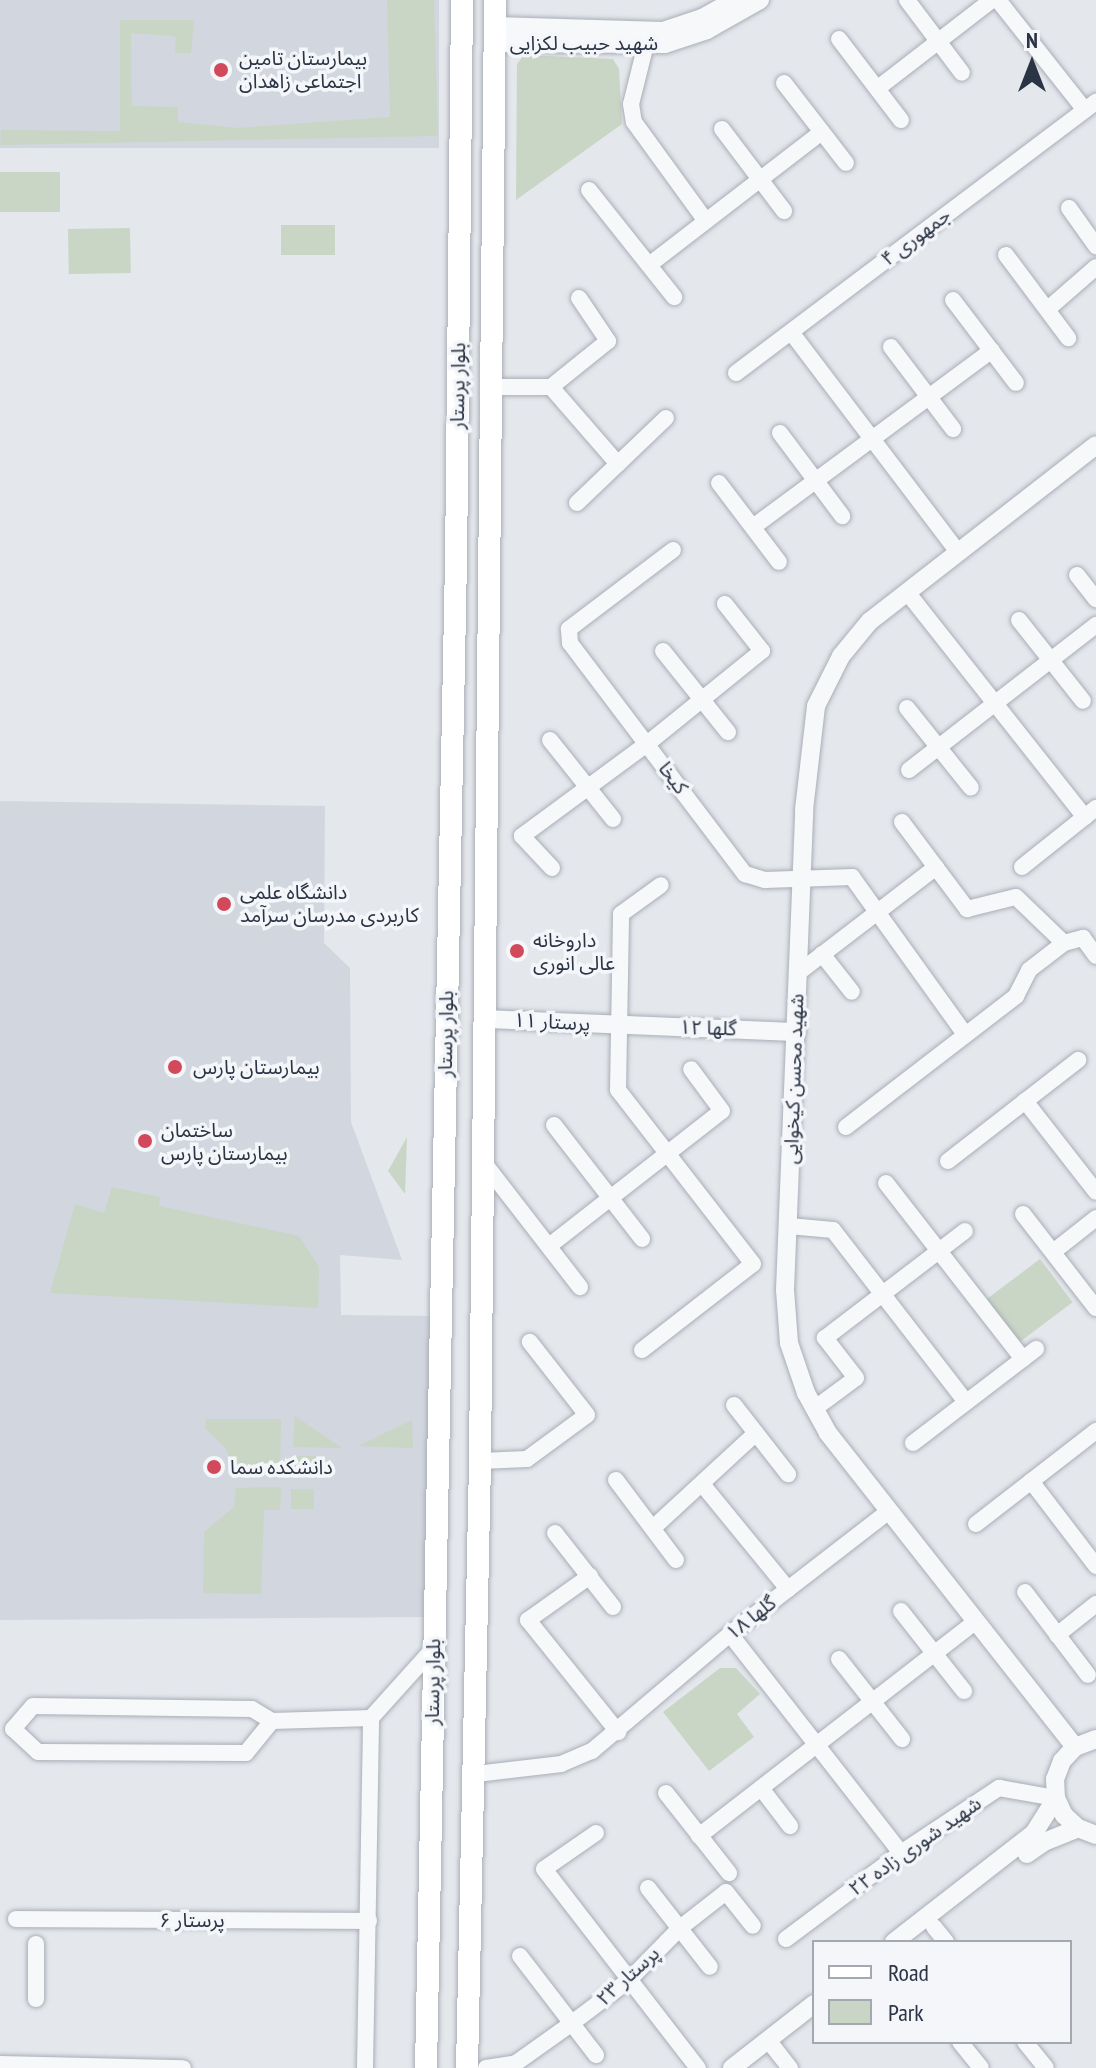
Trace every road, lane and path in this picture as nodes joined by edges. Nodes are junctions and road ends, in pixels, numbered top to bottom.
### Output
1 (462, 0) edge
2 (495, 0) edge
3 (735, 0) edge
4 (760, 0) edge
5 (771, 0) edge
6 (907, 0) edge
7 (995, 0) edge
8 (494, 34) junction
9 (839, 39) dead end
10 (939, 41) junction
11 (645, 44) junction
12 (962, 73) dead end
13 (784, 83) dead end
14 (878, 88) junction
15 (1090, 106) edge
16 (901, 120) dead end
17 (722, 129) dead end
18 (822, 132) junction
19 (846, 163) dead end
20 (760, 179) junction
21 (589, 190) dead end
22 (1069, 208) dead end
23 (784, 211) dead end
24 (706, 221) junction
25 (1096, 246) edge
26 (1006, 255) dead end
27 (649, 265) junction
28 (1096, 267) edge
29 (674, 297) dead end
30 (579, 298) dead end
31 (953, 300) dead end
32 (1049, 308) junction
33 (791, 332) junction
34 (1068, 338) dead end
35 (891, 347) dead end
36 (992, 350) junction
37 (736, 373) dead end
38 (1016, 383) dead end
39 (492, 387) junction
40 (551, 387) junction
41 (929, 395) junction
42 (666, 418) dead end
43 (953, 429) dead end
44 (780, 433) dead end
45 (871, 438) junction
46 (1096, 445) edge
47 (618, 464) junction
48 (817, 479) junction
49 (719, 483) dead end
50 (577, 503) dead end
51 (842, 516) dead end
52 (753, 527) junction
53 (673, 550) dead end
54 (958, 552) junction
55 (779, 562) dead end
56 (1077, 575) dead end
57 (907, 592) junction
58 (1096, 599) edge
59 (725, 604) dead end
60 (1019, 620) dead end
61 (1096, 625) edge
62 (663, 651) dead end
63 (1051, 660) junction
64 (703, 700) junction
65 (1083, 701) dead end
66 (995, 703) junction
67 (907, 708) dead end
68 (728, 732) dead end
69 (550, 740) dead end
70 (647, 744) junction
71 (938, 747) junction
72 (909, 770) dead end
73 (588, 787) junction
74 (971, 788) dead end
75 (1091, 812) edge
76 (613, 819) dead end
77 (902, 822) dead end
78 (936, 867) junction
79 (1022, 867) dead end
80 (552, 868) dead end
81 (801, 879) junction
82 (661, 885) dead end
83 (879, 911) junction
84 (1064, 943) junction
85 (448, 948) junction
86 (486, 948) junction
87 (822, 954) junction
88 (1096, 956) edge
89 (798, 973) junction
90 (852, 992) dead end
91 (486, 1019) junction
92 (619, 1025) junction
93 (797, 1032) junction
94 (965, 1034) junction
95 (1078, 1060) dead end
96 (691, 1069) dead end
97 (1025, 1101) junction
98 (554, 1125) dead end
99 (846, 1127) dead end
100 (667, 1154) junction
101 (948, 1161) dead end
102 (484, 1163) junction
103 (886, 1183) dead end
104 (1096, 1192) edge
105 (611, 1198) junction
106 (1023, 1214) dead end
107 (1096, 1218) edge
108 (789, 1226) junction
109 (965, 1231) dead end
110 (642, 1239) dead end
111 (549, 1246) junction
112 (939, 1251) junction
113 (1053, 1252) junction
114 (580, 1287) dead end
115 (882, 1294) junction
116 (1096, 1308) edge
117 (530, 1342) dead end
118 (642, 1350) dead end
119 (966, 1402) junction
120 (734, 1405) dead end
121 (814, 1409) junction
122 (1096, 1431) edge
123 (756, 1433) junction
124 (913, 1443) dead end
125 (480, 1461) junction
126 (788, 1474) dead end
127 (616, 1480) dead end
128 (1031, 1481) junction
129 (702, 1484) junction
130 (889, 1511) junction
131 (976, 1524) dead end
132 (653, 1528) junction
133 (555, 1533) dead end
134 (676, 1560) dead end
135 (1096, 1566) edge
136 (590, 1576) junction
137 (788, 1589) junction
138 (1025, 1592) dead end
139 (1096, 1604) edge
140 (613, 1607) dead end
141 (901, 1611) dead end
142 (976, 1621) junction
143 (730, 1634) junction
144 (1057, 1635) junction
145 (434, 1648) junction
146 (934, 1653) junction
147 (839, 1659) dead end
148 (1088, 1675) dead end
149 (964, 1691) dead end
150 (872, 1701) junction
151 (371, 1718) junction
152 (272, 1721) junction
153 (618, 1732) junction
154 (902, 1739) dead end
155 (1096, 1739) edge
156 (817, 1744) junction
157 (1075, 1747) junction
158 (476, 1774) junction
159 (761, 1788) junction
160 (666, 1793) dead end
161 (1056, 1798) junction
162 (790, 1826) dead end
163 (1087, 1831) edge
164 (596, 1833) dead end
165 (699, 1836) junction
166 (901, 1853) junction
167 (729, 1873) dead end
168 (648, 1888) dead end
169 (16, 1919) dead end
170 (369, 1921) junction
171 (930, 1922) junction
172 (753, 1926) dead end
173 (680, 1928) junction
174 (786, 1939) dead end
175 (898, 1940) edge
176 (916, 1940) edge
177 (944, 1940) edge
178 (36, 1944) dead end
179 (520, 1956) dead end
180 (710, 1967) dead end
181 (628, 1981) junction
182 (36, 1999) dead end
183 (812, 2006) edge
184 (812, 2021) edge
185 (572, 2023) junction
186 (962, 2044) edge
187 (1027, 2044) edge
188 (772, 2045) junction
189 (596, 2055) dead end
190 (0, 2064) edge
191 (518, 2065) edge
192 (183, 2068) edge
193 (365, 2068) edge
194 (426, 2068) edge
195 (467, 2068) edge
196 (486, 2068) edge
197 (698, 2068) edge
198 (732, 2068) edge
199 (752, 2068) edge
200 (790, 2068) edge
201 (981, 2068) edge
202 (1046, 2068) edge

1 - 85 main road, بلوار پرستار
2 - 8 main road, بلوار پرستار
3 - 11 street, شهید حبیب لکزایی
4 - 11 street, شهید حبیب لکزایی
5 - 11 street
6 - 10 street
7 - 10 street
7 - 15 street
8 - 11 street, شهید حبیب لکزایی
8 - 39 main road, بلوار پرستار
9 - 14 street
10 - 12 street
10 - 14 street
11 - 24 street
13 - 18 street
14 - 16 street
15 - 33 street, جمهوری ۴
17 - 20 street
18 - 19 street
18 - 20 street
20 - 23 street
20 - 24 street
21 - 27 street
22 - 25 street
24 - 27 street
26 - 32 street
27 - 29 street
28 - 32 street
30 - 40 street
31 - 36 street
32 - 34 street
33 - 37 street, جمهوری ۴
33 - 45 street
35 - 41 street
36 - 38 street
36 - 41 street
39 - 40 street
39 - 86 main road, بلوار پرستار
40 - 47 street
41 - 43 street
41 - 45 street
42 - 47 street
44 - 48 street
45 - 48 street
45 - 54 street
46 - 54 street, شهید محسن کیخوایی
47 - 50 street
48 - 51 street
48 - 52 street
49 - 52 street
52 - 55 street
53 - 70 street, کیخا
54 - 57 street, شهید محسن کیخوایی
56 - 58 street
57 - 66 street
57 - 81 street, شهید محسن کیخوایی
59 - 64 street
60 - 63 street
61 - 63 street
62 - 64 street
63 - 65 street
63 - 66 street
64 - 68 street
64 - 70 street
66 - 71 street
66 - 75 street
67 - 71 street
69 - 73 street
70 - 73 street
70 - 81 street, کیخا
71 - 72 street
71 - 74 street
73 - 76 street
73 - 80 street
75 - 79 street
77 - 78 street
78 - 83 street
78 - 84 street
81 - 83 street, کیخا
81 - 89 street, شهید محسن کیخوایی
82 - 92 street
83 - 87 street
83 - 94 street
84 - 88 street
84 - 94 street
85 - 86 main road
85 - 145 main road, بلوار پرستار
86 - 91 main road, بلوار پرستار
87 - 89 street
87 - 90 street
89 - 93 street, شهید محسن کیخوایی
91 - 92 street, پرستار ۱۱
91 - 102 main road, بلوار پرستار
92 - 93 street, گلها ۱۲
92 - 100 street
93 - 108 street, شهید محسن کیخوایی
94 - 99 street
95 - 97 street
96 - 100 street
97 - 101 street
97 - 104 street
98 - 105 street
100 - 105 street
100 - 118 street
102 - 111 street
102 - 125 main road, بلوار پرستار
103 - 112 street
105 - 110 street
105 - 111 street
106 - 113 street
107 - 113 street
108 - 115 street
108 - 121 street, شهید محسن کیخوایی
109 - 112 street
111 - 114 street
112 - 115 street
112 - 119 street
113 - 116 street
115 - 119 street
115 - 121 street
117 - 125 street
119 - 124 street
120 - 123 street
121 - 130 street, شهید محسن کیخوایی
122 - 128 street
123 - 126 street
123 - 129 street
125 - 158 main road, بلوار پرستار
127 - 132 street
128 - 131 street
128 - 135 street
129 - 132 street
129 - 137 street
130 - 137 street, گلها ۱۸
130 - 142 street, شهید محسن کیخوایی
132 - 134 street
133 - 136 street
136 - 140 street
136 - 153 street
137 - 143 street, گلها ۱۸
138 - 144 street
139 - 144 street
141 - 146 street
142 - 146 street
142 - 157 street, شهید محسن کیخوایی
143 - 153 street, گلها ۱۸
143 - 156 street
144 - 148 street
145 - 151 street
145 - 194 main road, بلوار پرستار
146 - 149 street
146 - 150 street
147 - 150 street
150 - 154 street
150 - 156 street
151 - 152 street
151 - 170 street
152 - 152 street
153 - 158 street, گلها ۱۸
155 - 157 street
156 - 159 street
156 - 166 street
157 - 161 street
158 - 195 main road, بلوار پرستار
159 - 162 street
159 - 165 street
160 - 165 street
161 - 163 street
161 - 166 street, شهید شوری زاده ۲۲
161 - 171 street
163 - 171 street
164 - 181 street
165 - 167 street
166 - 174 street, شهید شوری زاده ۲۲
168 - 173 street
169 - 170 street, پرستار ۶
170 - 193 street
171 - 175 street
171 - 176 street
171 - 177 street
172 - 173 street, پرستار ۲۳
173 - 180 street
173 - 181 street, پرستار ۲۳
178 - 182 street
179 - 185 street
181 - 185 street, پرستار ۲۳
181 - 197 street
183 - 188 street
184 - 188 street
185 - 189 street
185 - 191 street, پرستار ۲۳
186 - 201 street
187 - 202 street
188 - 198 street
188 - 199 street
188 - 200 street
190 - 192 street
191 - 196 street, پرستار ۲۳

